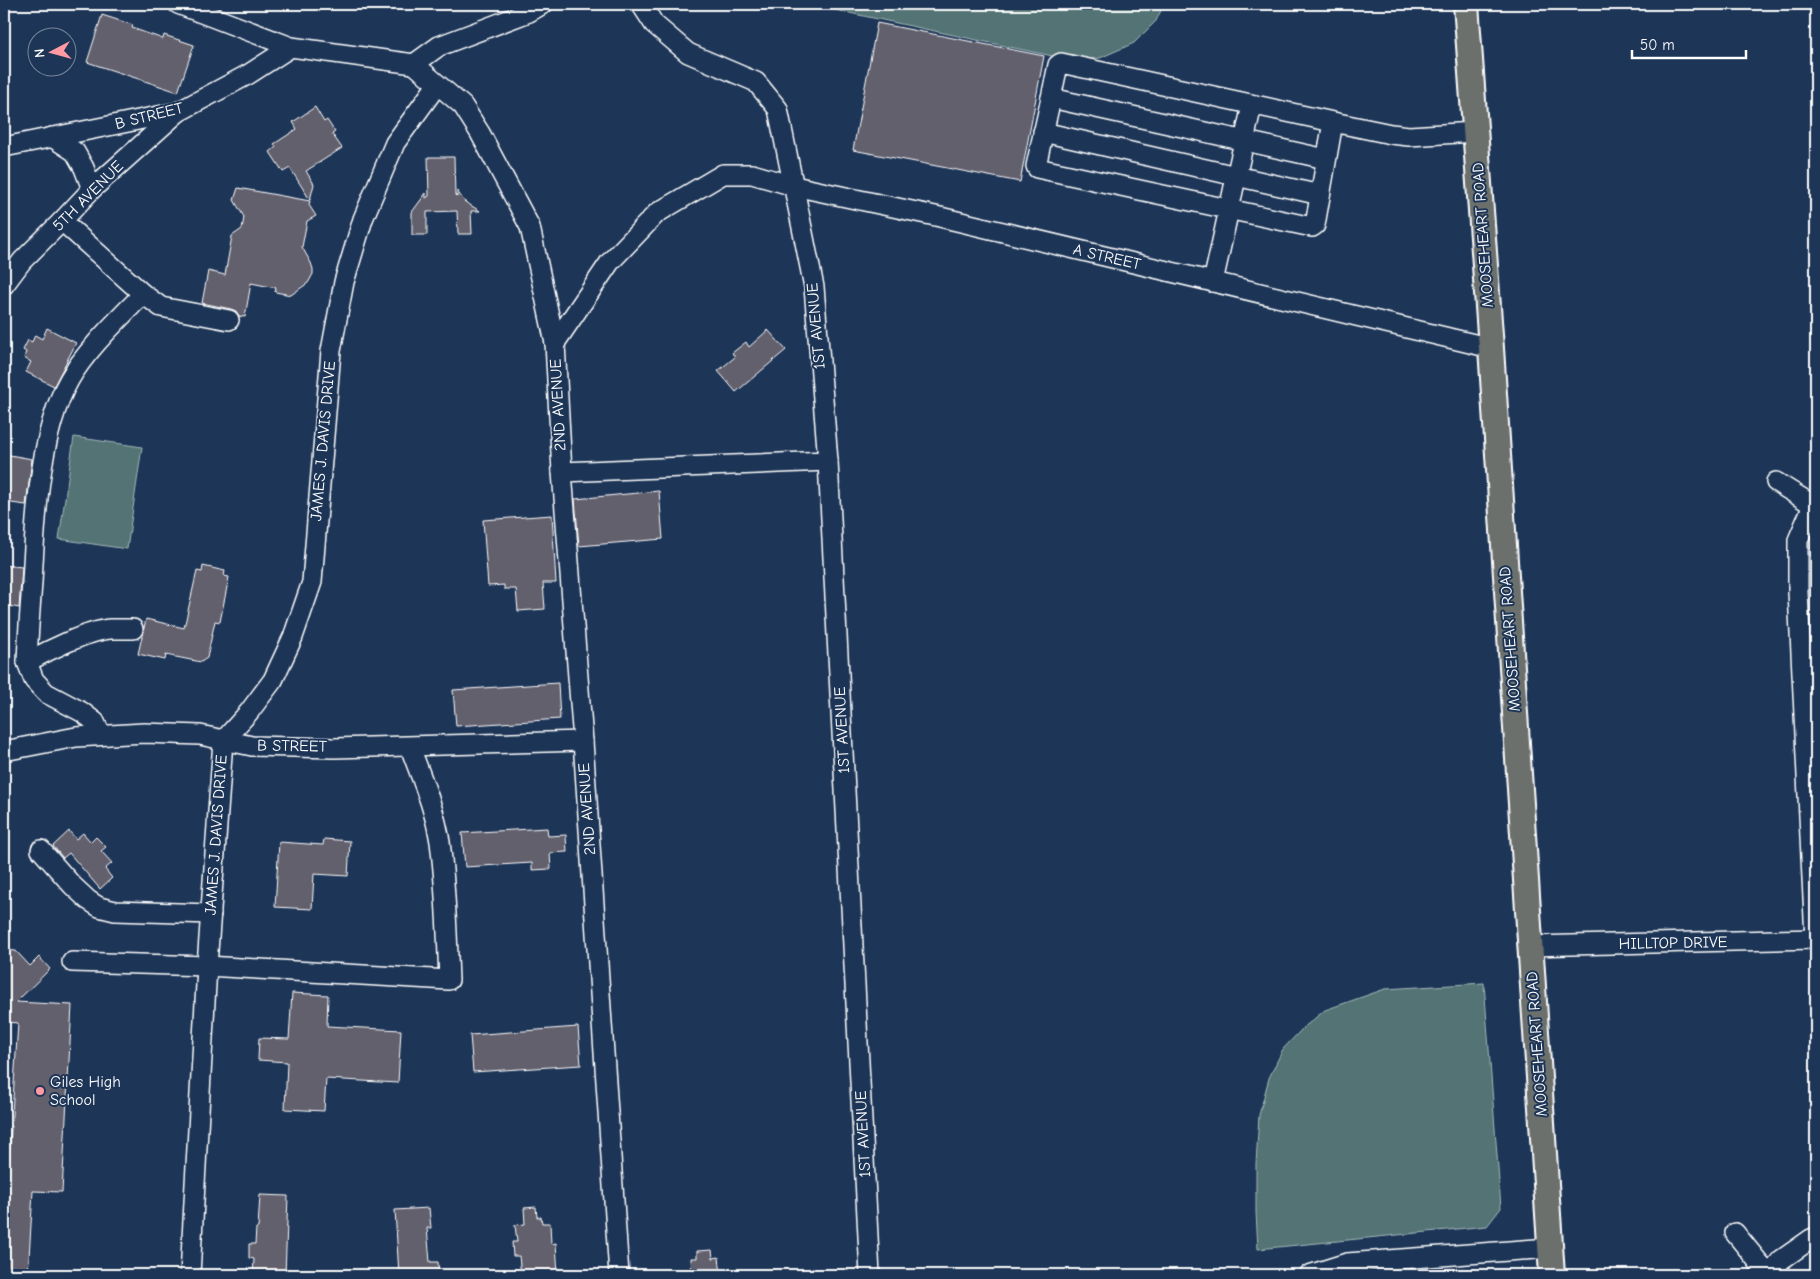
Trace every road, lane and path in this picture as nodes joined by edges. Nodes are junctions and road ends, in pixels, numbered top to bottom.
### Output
1 (178, 4) edge
2 (543, 4) edge
3 (641, 4) edge
4 (1466, 4) edge
5 (292, 47) junction
6 (414, 64) junction
7 (437, 85) junction
8 (1050, 98) junction
9 (1252, 105) junction
10 (178, 112) junction
11 (1333, 122) junction
12 (1043, 132) junction
13 (1475, 132) junction
14 (52, 137) junction
15 (1244, 141) junction
16 (4, 147) edge
17 (1326, 159) junction
18 (723, 174) joint
19 (1236, 176) junction
20 (794, 186) junction
21 (92, 188) junction
22 (1320, 195) junction
23 (1229, 209) junction
24 (62, 222) junction
25 (1213, 282) junction
26 (4, 285) edge
27 (143, 294) junction
28 (230, 320) dead end
29 (555, 343) junction
30 (1492, 348) junction
31 (828, 461) junction
32 (562, 472) junction
33 (1776, 482) dead end
34 (1815, 504) edge
35 (133, 630) dead end
36 (27, 662) junction
37 (101, 736) junction
38 (223, 741) junction
39 (583, 741) junction
40 (410, 747) junction
41 (4, 751) edge
42 (41, 850) dead end
43 (211, 914) junction
44 (1816, 939) edge
45 (1530, 946) junction
46 (72, 962) dead end
47 (207, 966) junction
48 (1735, 1233) dead end
49 (1816, 1237) edge
50 (1550, 1248) junction
51 (1348, 1269) edge
52 (190, 1275) edge
53 (619, 1275) edge
54 (870, 1275) edge
55 (1310, 1275) edge
56 (1552, 1275) edge
57 (1769, 1275) edge

1 - 5 street
2 - 6 street
3 - 20 street, 1ST AVENUE
4 - 13 main road, MOOSEHEART ROAD
5 - 6 street
5 - 10 street, B STREET
6 - 7 street
7 - 29 street, 2ND AVENUE
7 - 38 street, JAMES J. DAVIS DRIVE
8 - 9 street
8 - 12 street
8 - 15 street
9 - 11 street
9 - 15 street
10 - 14 street, B STREET
10 - 21 street, 5TH AVENUE
11 - 13 street
11 - 17 street
12 - 19 street
12 - 23 street
13 - 30 main road, MOOSEHEART ROAD
14 - 16 street, B STREET
14 - 21 street
15 - 17 street
15 - 19 street
17 - 22 street
18 - 20 street, A STREET
18 - 29 street, 2ND AVENUE
19 - 22 street
19 - 23 street
20 - 25 street, A STREET
20 - 31 street, 1ST AVENUE
21 - 24 street, 5TH AVENUE
22 - 23 street
23 - 25 street
24 - 26 street, 5TH AVENUE
24 - 27 street
25 - 30 street, A STREET
27 - 28 street
27 - 36 street
29 - 32 street, 2ND AVENUE
30 - 45 main road, MOOSEHEART ROAD
31 - 32 street
31 - 54 street, 1ST AVENUE
32 - 39 street, 2ND AVENUE
33 - 34 street
34 - 44 street
35 - 36 street
36 - 37 street
37 - 38 street, B STREET
37 - 41 street, B STREET
38 - 40 street, B STREET
38 - 43 street, JAMES J. DAVIS DRIVE
39 - 40 street, B STREET
39 - 53 street, 2ND AVENUE
40 - 47 street
42 - 43 street
43 - 47 street, JAMES J. DAVIS DRIVE
44 - 45 street, HILLTOP DRIVE
45 - 50 main road, MOOSEHEART ROAD
46 - 47 street
47 - 52 street, JAMES J. DAVIS DRIVE
48 - 57 street
49 - 57 street
50 - 51 street
50 - 56 main road, MOOSEHEART ROAD
51 - 55 street

